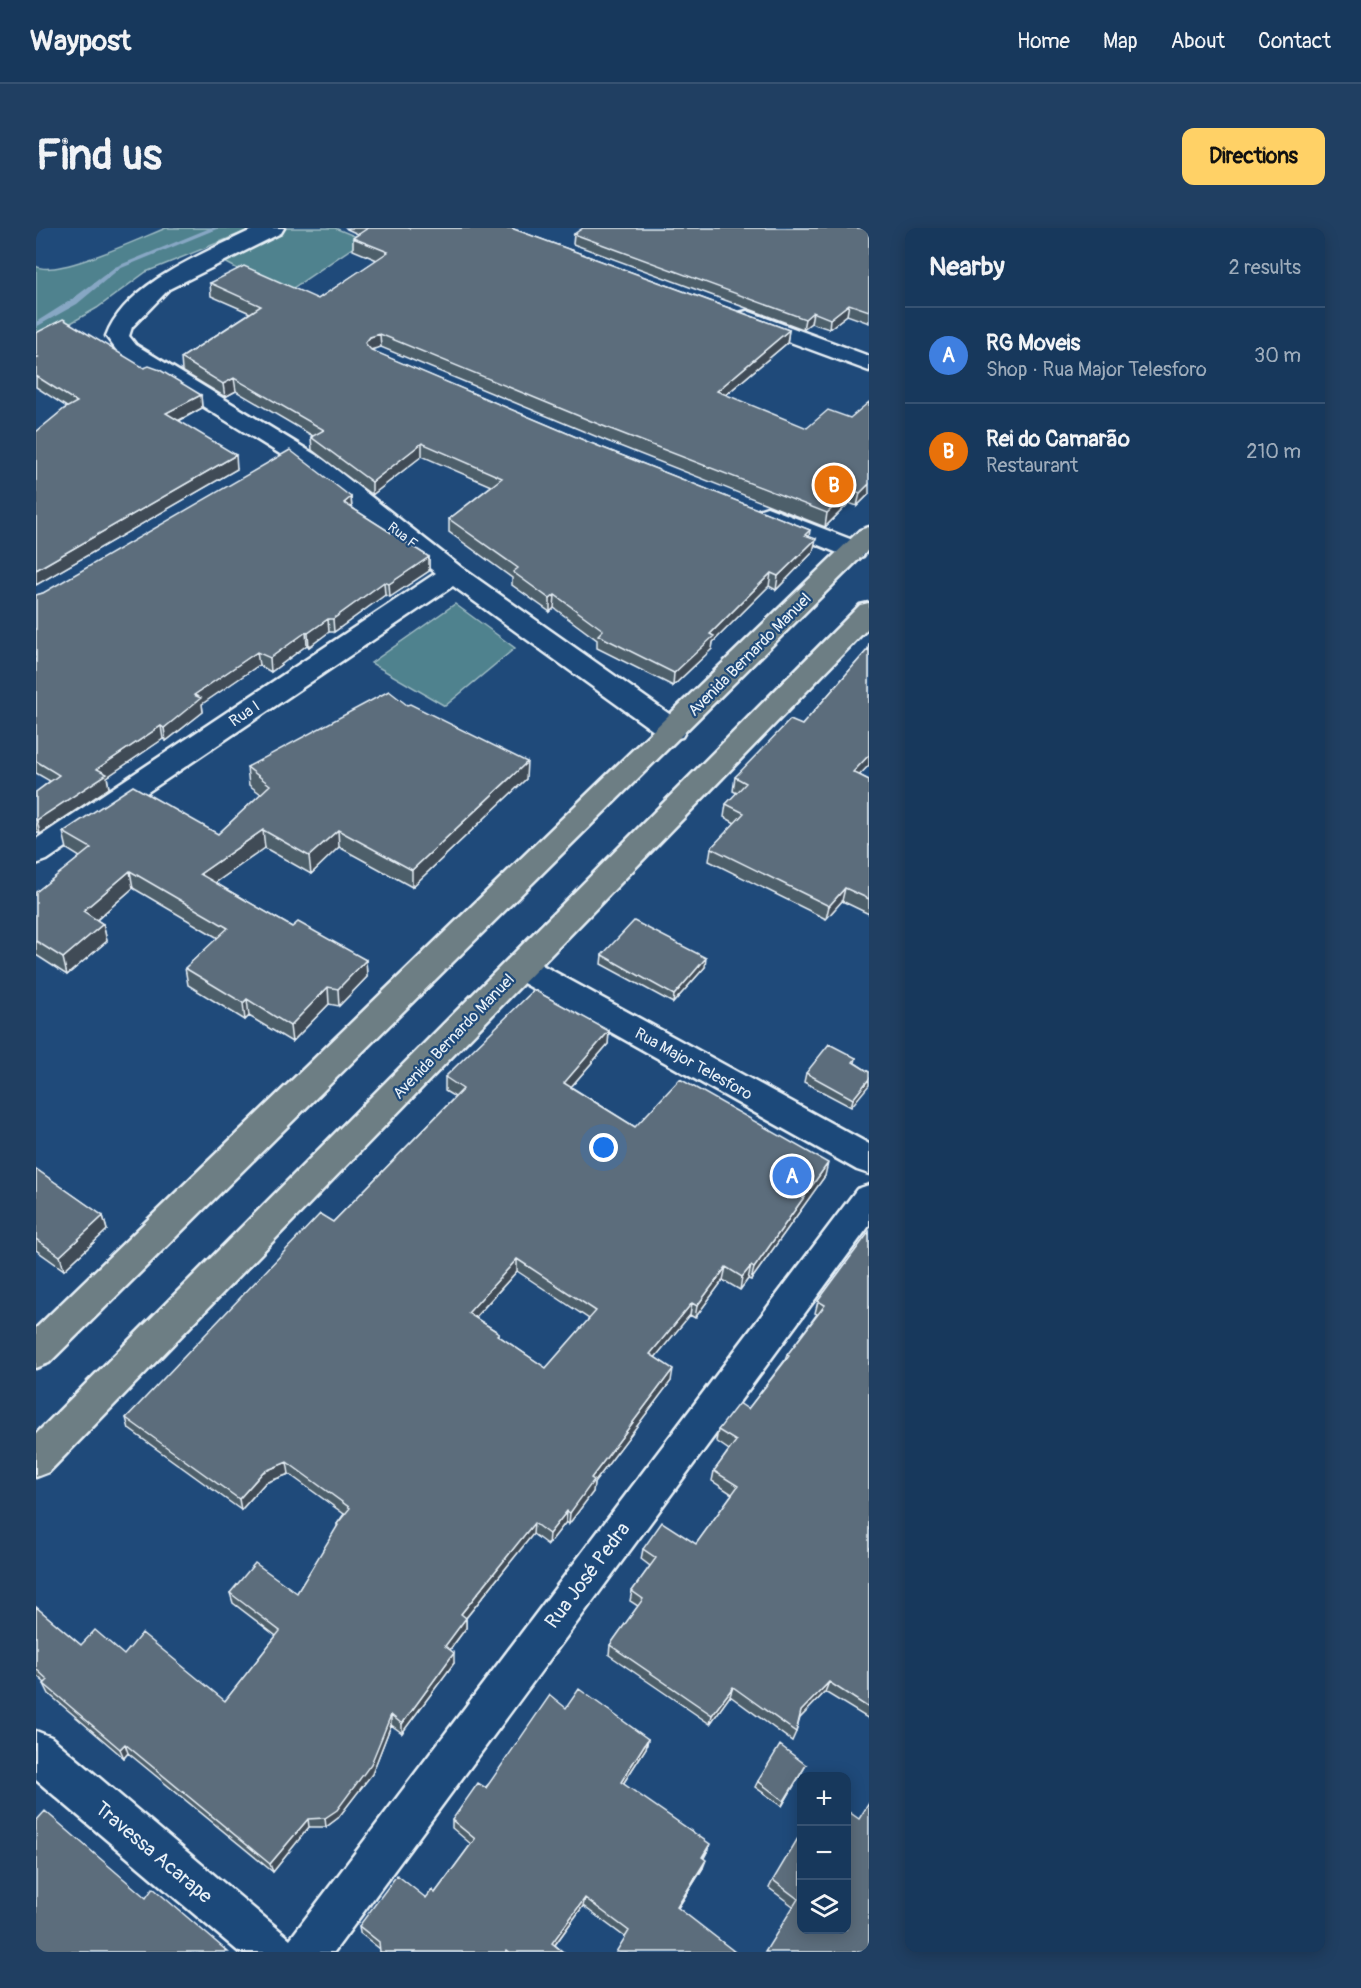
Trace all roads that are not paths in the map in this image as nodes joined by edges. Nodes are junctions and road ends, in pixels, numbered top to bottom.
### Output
1 (273, 228) edge
2 (724, 310) edge
3 (869, 364) edge
4 (747, 507) edge
5 (862, 542) edge
6 (453, 574) junction
7 (869, 611) edge
8 (672, 730) junction
9 (36, 853) edge
10 (520, 967) junction
11 (869, 1160) edge
12 (869, 1199) edge
13 (36, 1352) edge
14 (36, 1460) edge
15 (36, 1752) edge
16 (273, 1952) edge
17 (307, 1952) edge

1 - 6 street, Rua F
2 - 3 street
4 - 5 street
5 - 8 main road, Avenida Bernardo Manuel
6 - 8 street, Rua F
6 - 9 street, Rua I
7 - 10 main road, Avenida Bernardo Manuel
8 - 13 main road, Avenida Bernardo Manuel
10 - 11 street, Rua Major Telesforo
10 - 14 main road, Avenida Bernardo Manuel
12 - 17 street, Rua José Pedra
15 - 16 street, Travessa Acarape

